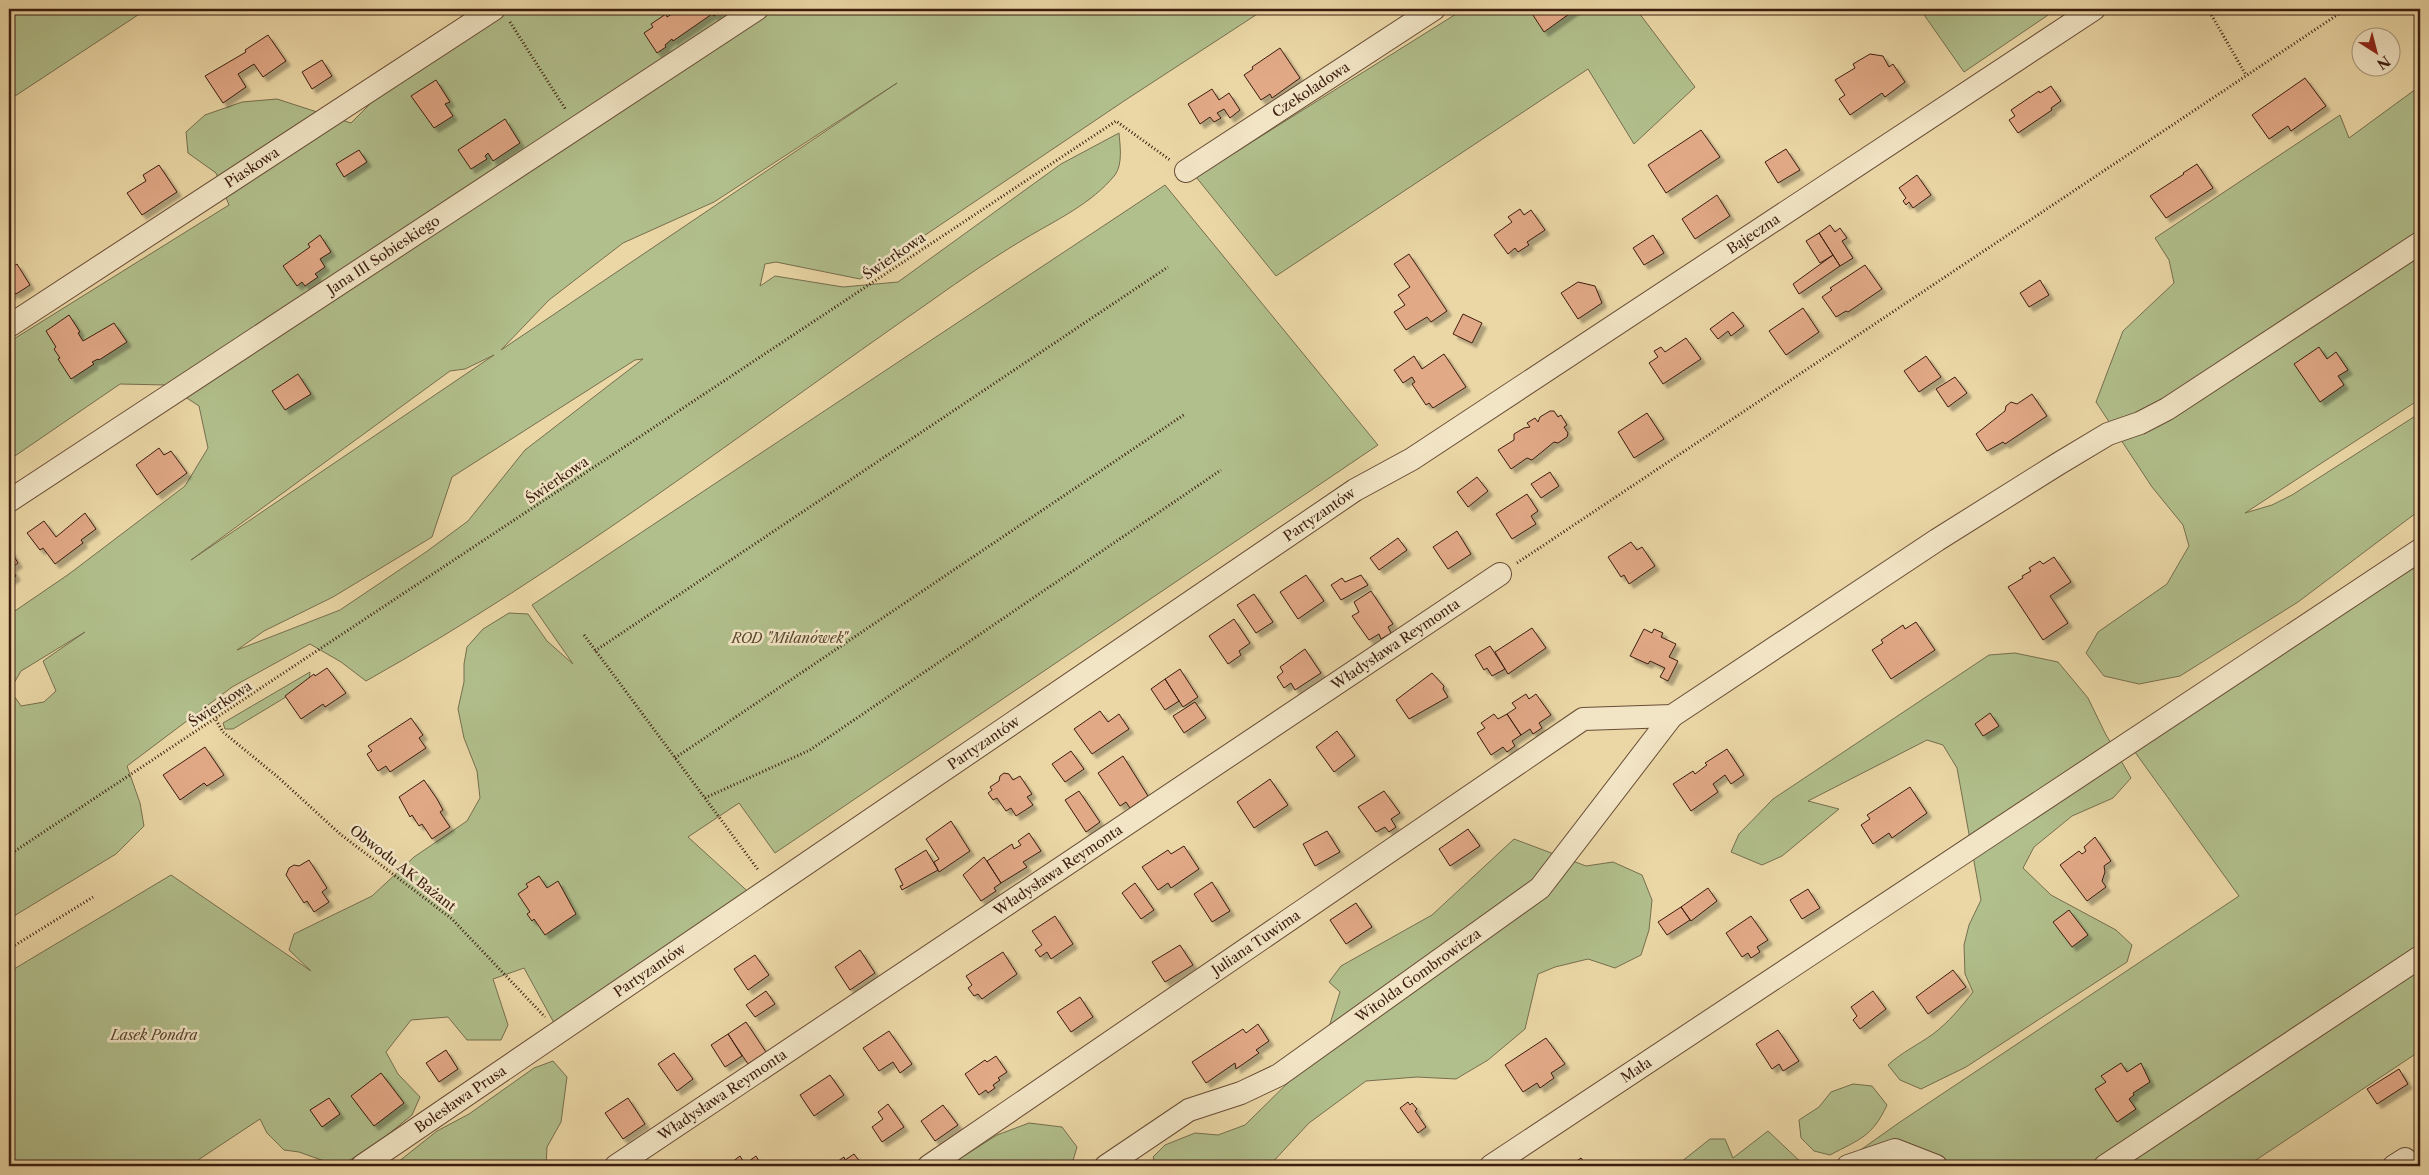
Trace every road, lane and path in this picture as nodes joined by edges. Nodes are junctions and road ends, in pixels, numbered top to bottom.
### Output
1 (758, 9) edge
2 (1434, 9) edge
3 (2094, 9) edge
4 (2208, 9) edge
5 (2346, 9) edge
6 (500, 13) edge
7 (2246, 75) junction
8 (577, 127) junction
9 (1186, 171) joint
10 (2420, 243) edge
11 (1168, 267) dead end
12 (9, 326) edge
13 (1185, 414) dead end
14 (1412, 459) joint
15 (1221, 470) dead end
16 (9, 501) edge
17 (2420, 550) edge
18 (1500, 574) joint
19 (584, 635) dead end
20 (595, 651) junction
21 (1672, 716) junction
22 (216, 720) junction
23 (675, 758) junction
24 (705, 798) junction
25 (9, 855) edge
26 (771, 887) junction
27 (93, 897) dead end
28 (9, 949) edge
29 (2420, 957) edge
30 (559, 1032) junction
31 (362, 1166) edge
32 (616, 1166) edge
33 (929, 1166) edge
34 (1106, 1166) edge
35 (1491, 1166) edge
36 (1848, 1166) edge
37 (1936, 1166) edge
38 (2105, 1166) edge

1 - 8 street, Jana III Sobieskiego
2 - 9 street, Czekoladowa
3 - 14 street, Bajeczna
4 - 7 path
5 - 7 path
6 - 8 path
6 - 12 street, Piaskowa
7 - 18 path
8 - 16 street, Jana III Sobieskiego
9 - 22 path, Świerkowa
10 - 21 street
11 - 20 path
13 - 23 path
14 - 26 street, Partyzantów
15 - 24 path
17 - 35 street, Mała
18 - 32 street, Władysława Reymonta
19 - 20 path
20 - 23 path
21 - 33 street, Juliana Tuwima
21 - 34 street, Witolda Gombrowicza
22 - 25 path, Świerkowa
22 - 30 path, Obwodu AK Bażant
23 - 24 path
24 - 26 path
26 - 30 street, Partyzantów
27 - 28 path
29 - 38 street
30 - 31 street, Bolesława Prusa
36 - 37 street

